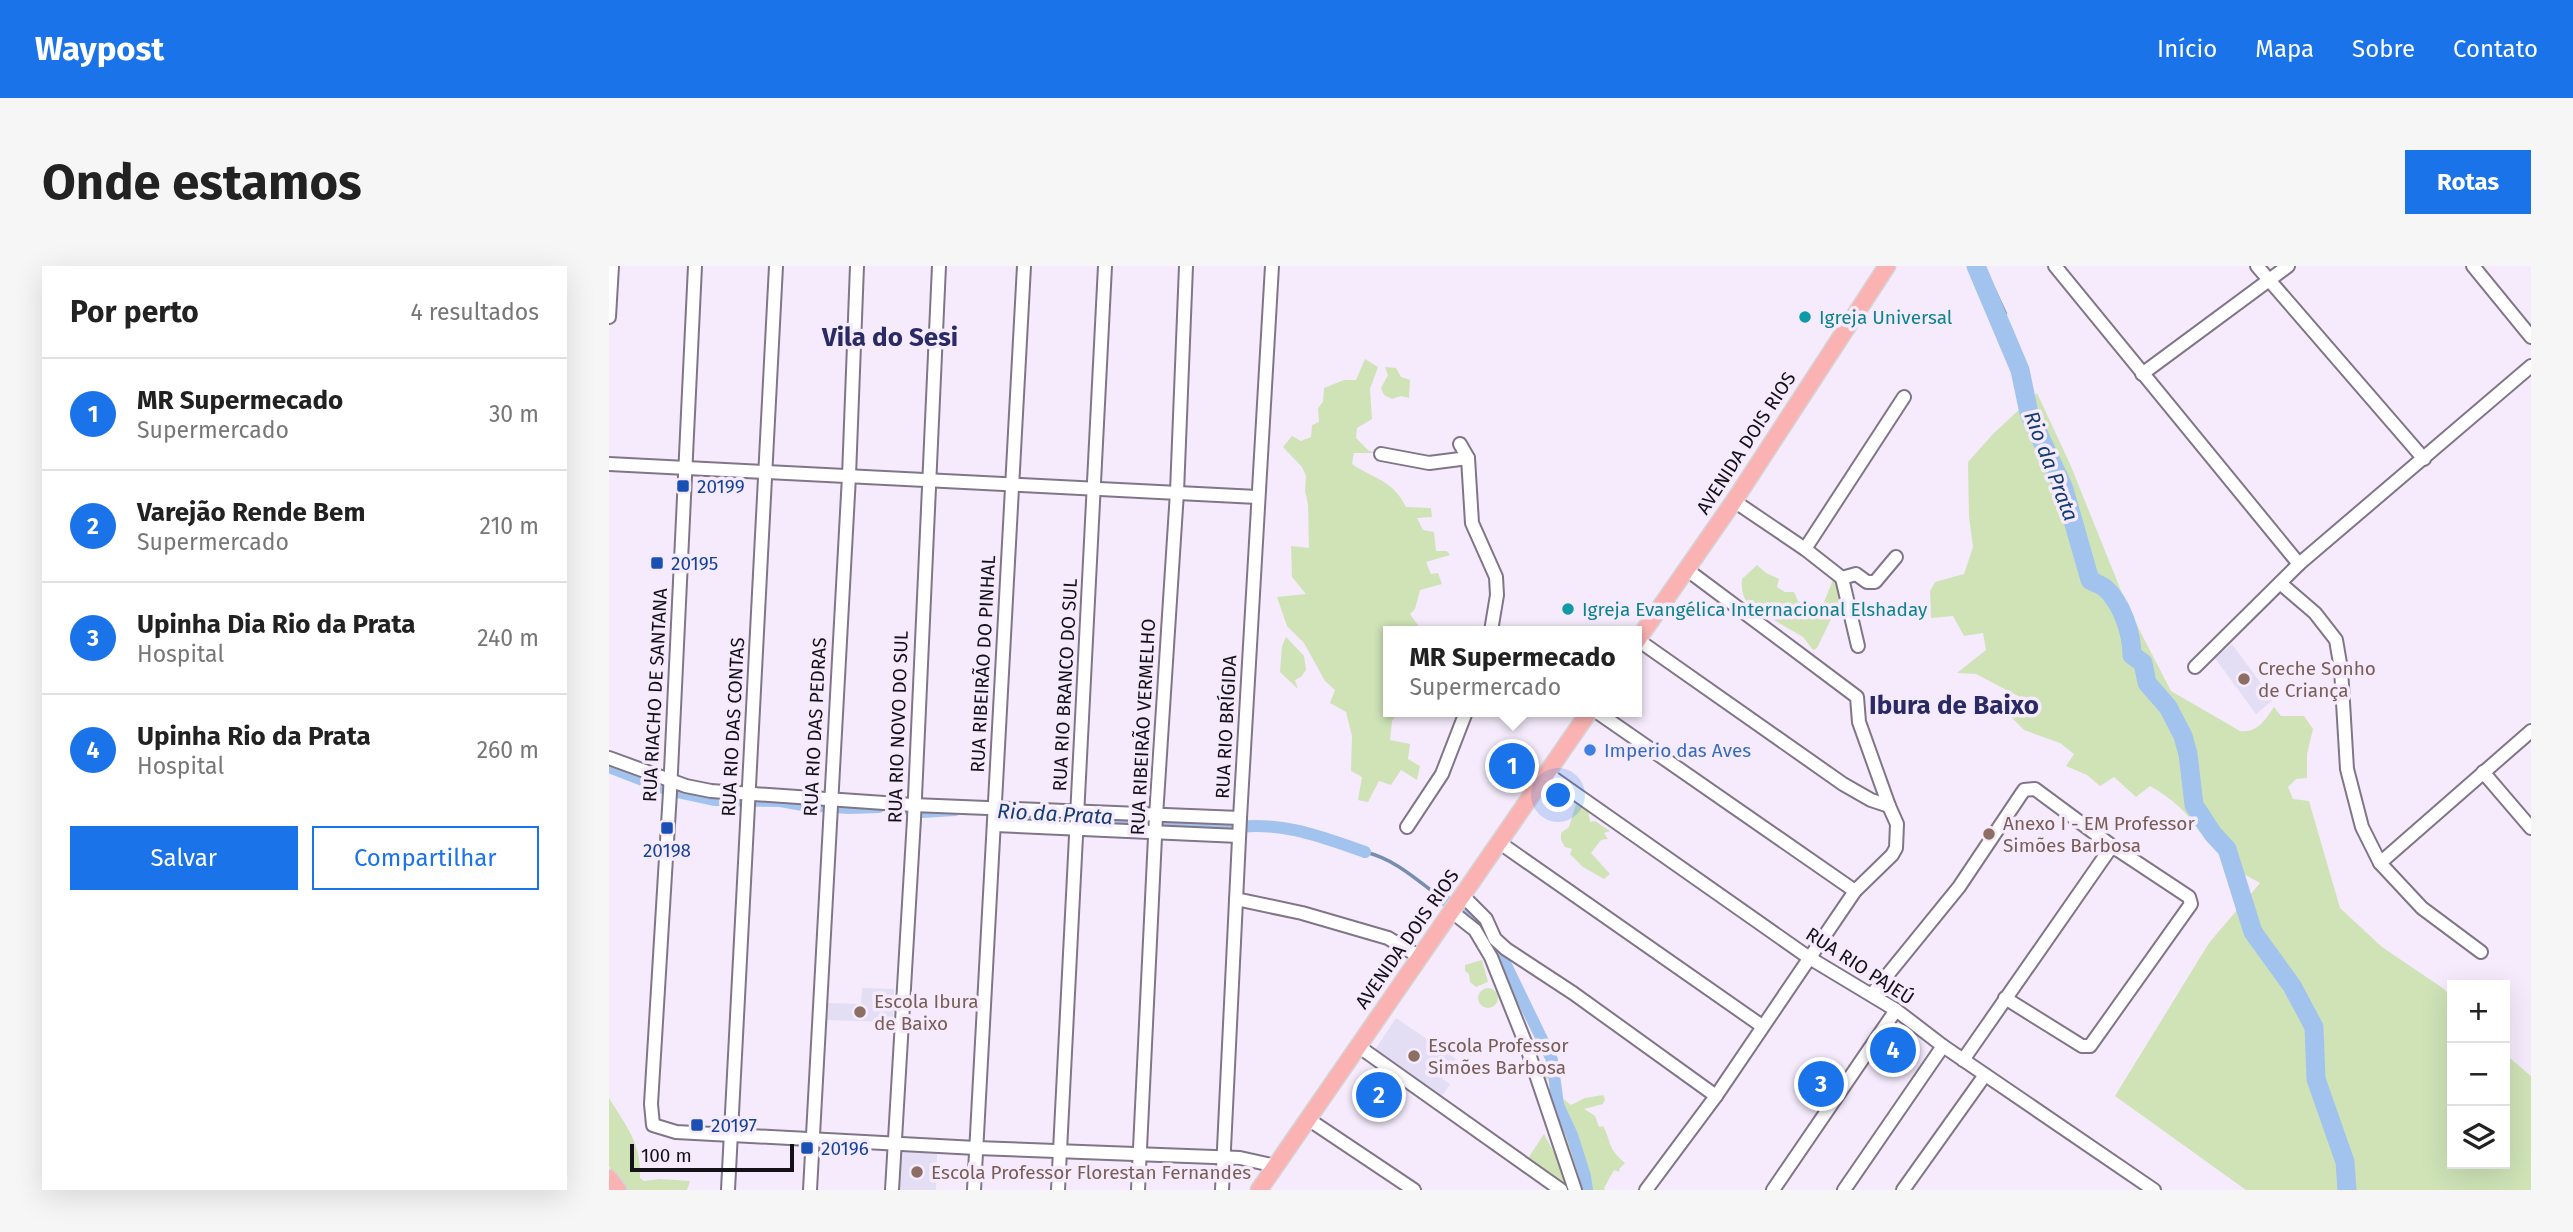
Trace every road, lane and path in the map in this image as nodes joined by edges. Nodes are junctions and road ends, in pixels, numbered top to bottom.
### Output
1 (612, 266) edge
2 (695, 266) edge
3 (776, 266) edge
4 (857, 266) edge
5 (939, 266) edge
6 (1024, 266) edge
7 (1105, 266) edge
8 (1187, 266) edge
9 (1272, 266) edge
10 (1887, 266) edge
11 (2055, 266) edge
12 (2257, 266) edge
13 (2288, 266) edge
14 (2473, 266) edge
15 (2269, 281) junction
16 (609, 317) edge
17 (2531, 337) edge
18 (2531, 366) edge
19 (2142, 374) junction
20 (1903, 397) dead end
21 (1460, 444) dead end
22 (1381, 454) dead end
23 (1468, 458) junction
24 (2424, 459) junction
25 (609, 464) edge
26 (685, 466) junction
27 (767, 471) junction
28 (849, 476) junction
29 (929, 480) junction
30 (1012, 484) junction
31 (1093, 489) junction
32 (1177, 492) junction
33 (1257, 497) junction
34 (1734, 501) junction
35 (1805, 550) junction
36 (1896, 557) dead end
37 (2299, 564) junction
38 (1686, 569) junction
39 (1842, 578) junction
40 (2280, 583) junction
41 (1491, 626) edge
42 (1642, 634) edge
43 (1642, 644) edge
44 (1858, 646) dead end
45 (2195, 667) dead end
46 (1464, 717) edge
47 (1585, 717) edge
48 (1604, 717) edge
49 (2531, 731) edge
50 (609, 758) edge
51 (2483, 772) junction
52 (1546, 773) junction
53 (670, 785) junction
54 (748, 799) junction
55 (830, 804) junction
56 (1889, 806) junction
57 (913, 810) junction
58 (995, 816) junction
59 (1240, 819) junction
60 (1077, 820) junction
61 (1156, 825) junction
62 (1407, 827) dead end
63 (2531, 828) edge
64 (1239, 835) junction
65 (1500, 843) junction
66 (2112, 846) junction
67 (2380, 863) junction
68 (1854, 891) junction
69 (1462, 895) junction
70 (1236, 899) junction
71 (1451, 911) junction
72 (2481, 952) dead end
73 (1420, 957) junction
74 (1808, 957) junction
75 (1872, 994) junction
76 (2005, 999) junction
77 (1896, 1010) junction
78 (1762, 1026) junction
79 (1358, 1046) junction
80 (1943, 1046) junction
81 (1963, 1060) junction
82 (1986, 1075) junction
83 (1716, 1096) junction
84 (1308, 1119) junction
85 (731, 1135) junction
86 (813, 1139) junction
87 (894, 1142) junction
88 (977, 1148) junction
89 (1060, 1151) junction
90 (1140, 1155) junction
91 (1223, 1157) junction
92 (1276, 1166) junction
93 (609, 1178) edge
94 (1265, 1188) edge
95 (618, 1190) edge
96 (728, 1190) edge
97 (810, 1190) edge
98 (892, 1190) edge
99 (974, 1190) edge
100 (1058, 1190) edge
101 (1138, 1190) edge
102 (1222, 1190) edge
103 (1414, 1190) edge
104 (1562, 1190) edge
105 (1575, 1190) edge
106 (1646, 1190) edge
107 (1773, 1190) edge
108 (1844, 1190) edge
109 (1903, 1190) edge
110 (2154, 1190) edge

1 - 16 street
2 - 26 street, RUA RIACHO DE SANTANA
3 - 27 street, RUA RIO DAS CONTAS
4 - 28 street, RUA RIO DAS PEDRAS
5 - 29 street, RUA RIO NOVO DO SUL
6 - 30 street, RUA RIBEIRÃO DO PINHAL
7 - 31 street, RUA RIO BRANCO DO SUL
8 - 32 street, RUA RIBEIRÃO VERMELHO
9 - 33 street, RUA RIO BRÍGIDA
10 - 34 main road, AVENIDA DOIS RIOS
11 - 19 street
12 - 15 street
13 - 15 street
14 - 17 street
15 - 19 street
15 - 24 street
18 - 24 street
19 - 37 street
20 - 35 street
21 - 23 street
22 - 23 street
23 - 41 street
24 - 37 street
25 - 26 street
26 - 27 street
26 - 53 street, RUA RIACHO DE SANTANA
27 - 28 street
27 - 54 street, RUA RIO DAS CONTAS
28 - 29 street
28 - 55 street, RUA RIO DAS PEDRAS
29 - 30 street
29 - 57 street, RUA RIO NOVO DO SUL
30 - 31 street
30 - 58 street, RUA RIBEIRÃO DO PINHAL
31 - 32 street
31 - 60 street, RUA RIO BRANCO DO SUL
32 - 33 street
32 - 61 street, RUA RIBEIRÃO VERMELHO
33 - 59 street, RUA RIO BRÍGIDA
34 - 35 street
34 - 38 main road, AVENIDA DOIS RIOS
35 - 39 street
36 - 39 street
37 - 40 street
38 - 42 main road, AVENIDA DOIS RIOS
38 - 56 street
39 - 44 street
40 - 45 street
40 - 67 street
43 - 56 street
46 - 62 street
47 - 52 main road, AVENIDA DOIS RIOS
48 - 68 street
49 - 51 street
50 - 53 street
51 - 63 street
51 - 67 street
52 - 65 main road, AVENIDA DOIS RIOS
52 - 74 street, RUA RIO PAJEÚ
53 - 54 street
53 - 85 street, RUA RIACHO DE SANTANA
54 - 55 street
54 - 85 street, RUA RIO DAS CONTAS
55 - 57 street
55 - 86 street, RUA RIO DAS PEDRAS
56 - 68 street
57 - 58 street
57 - 87 street, RUA RIO NOVO DO SUL
58 - 60 street
58 - 88 street, RUA RIBEIRÃO DO PINHAL
59 - 61 street
59 - 64 street, RUA RIO BRÍGIDA
60 - 61 street
60 - 89 street, RUA RIO BRANCO DO SUL
61 - 64 street
61 - 90 street, RUA RIBEIRÃO VERMELHO
64 - 70 street, RUA RIO BRÍGIDA
65 - 69 main road, AVENIDA DOIS RIOS
65 - 78 street
66 - 75 street
66 - 76 street
66 - 76 street
67 - 72 street
68 - 74 street
69 - 71 main road, AVENIDA DOIS RIOS
69 - 83 street
70 - 73 street
70 - 91 street, RUA RIO BRÍGIDA
71 - 73 main road, AVENIDA DOIS RIOS
71 - 105 street
73 - 79 main road, AVENIDA DOIS RIOS
74 - 75 street, RUA RIO PAJEÚ
74 - 78 street
75 - 77 street, RUA RIO PAJEÚ
76 - 81 street
77 - 80 street, RUA RIO PAJEÚ
77 - 107 street
78 - 83 street
79 - 84 main road, AVENIDA DOIS RIOS
79 - 104 street
80 - 81 street, RUA RIO PAJEÚ
80 - 108 street
81 - 82 street, RUA RIO PAJEÚ
82 - 109 street
82 - 110 street, RUA RIO PAJEÚ
83 - 106 street
84 - 92 main road, AVENIDA DOIS RIOS
84 - 103 street
85 - 86 street
85 - 96 street, RUA RIO DAS CONTAS
86 - 87 street
86 - 97 street, RUA RIO DAS PEDRAS
87 - 88 street
87 - 98 street, RUA RIO NOVO DO SUL
88 - 89 street
88 - 99 street, RUA RIBEIRÃO DO PINHAL
89 - 90 street
89 - 100 street, RUA RIO BRANCO DO SUL
90 - 91 street
90 - 101 street, RUA RIBEIRÃO VERMELHO
91 - 92 street
91 - 102 street, RUA RIO BRÍGIDA
92 - 94 main road, AVENIDA DOIS RIOS
93 - 95 main road

